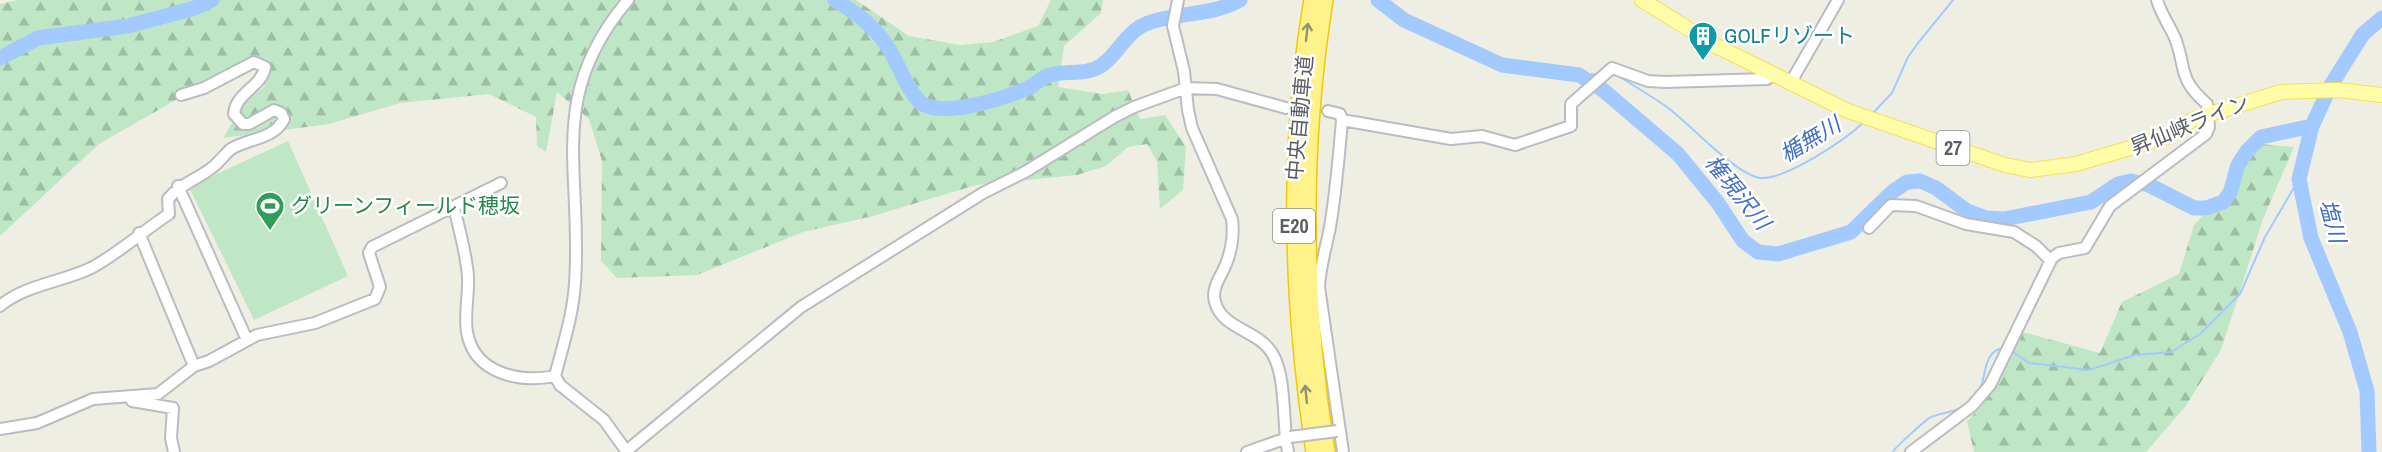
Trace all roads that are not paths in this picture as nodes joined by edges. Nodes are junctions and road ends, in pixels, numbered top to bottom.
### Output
1 (628, 0) edge
2 (1178, 0) edge
3 (1312, 0) edge
4 (1325, 0) edge
5 (1642, 0) edge
6 (1838, 0) edge
7 (2157, 0) edge
8 (1773, 74) junction
9 (1791, 82) junction
10 (1186, 88) junction
11 (181, 94) dead end
12 (2382, 95) edge
13 (1286, 108) dead end
14 (1328, 111) dead end
15 (2207, 115) junction
16 (1342, 120) junction
17 (501, 183) dead end
18 (178, 186) junction
19 (454, 208) junction
20 (1869, 228) dead end
21 (139, 233) junction
22 (2050, 260) junction
23 (0, 306) edge
24 (247, 340) junction
25 (194, 366) junction
26 (555, 376) junction
27 (115, 398) junction
28 (0, 429) edge
29 (1339, 430) junction
30 (1288, 438) junction
31 (174, 452) edge
32 (626, 452) edge
33 (1247, 452) edge
34 (1288, 452) edge
35 (1314, 452) edge
36 (1327, 452) edge
37 (1342, 452) edge
38 (1911, 452) edge

1 - 26 street
2 - 10 street
35 -> 3 highway, 中央自動車道 / E20
4 - 36 highway, 中央自動車道 / E20
5 - 8 main road, 昇仙峡ライン / 27
6 - 9 street
7 - 15 street
8 - 9 main road, 昇仙峡ライン / 27
8 - 16 street
9 - 15 main road, 昇仙峡ライン / 27
10 - 13 street
10 - 30 street
10 - 32 street
11 - 18 street
12 - 15 main road, 昇仙峡ライン / 27
14 - 16 street
15 - 22 street
16 - 29 street
17 - 19 street
18 - 21 street
18 - 24 street
19 - 24 street
19 - 26 street
20 - 22 street
21 - 23 street
21 - 25 street
22 - 38 street
24 - 25 street
25 - 27 street
26 - 32 street
27 - 28 street
27 - 31 street
29 - 30 street, bridge
29 - 37 street
30 - 33 street
30 - 34 street

